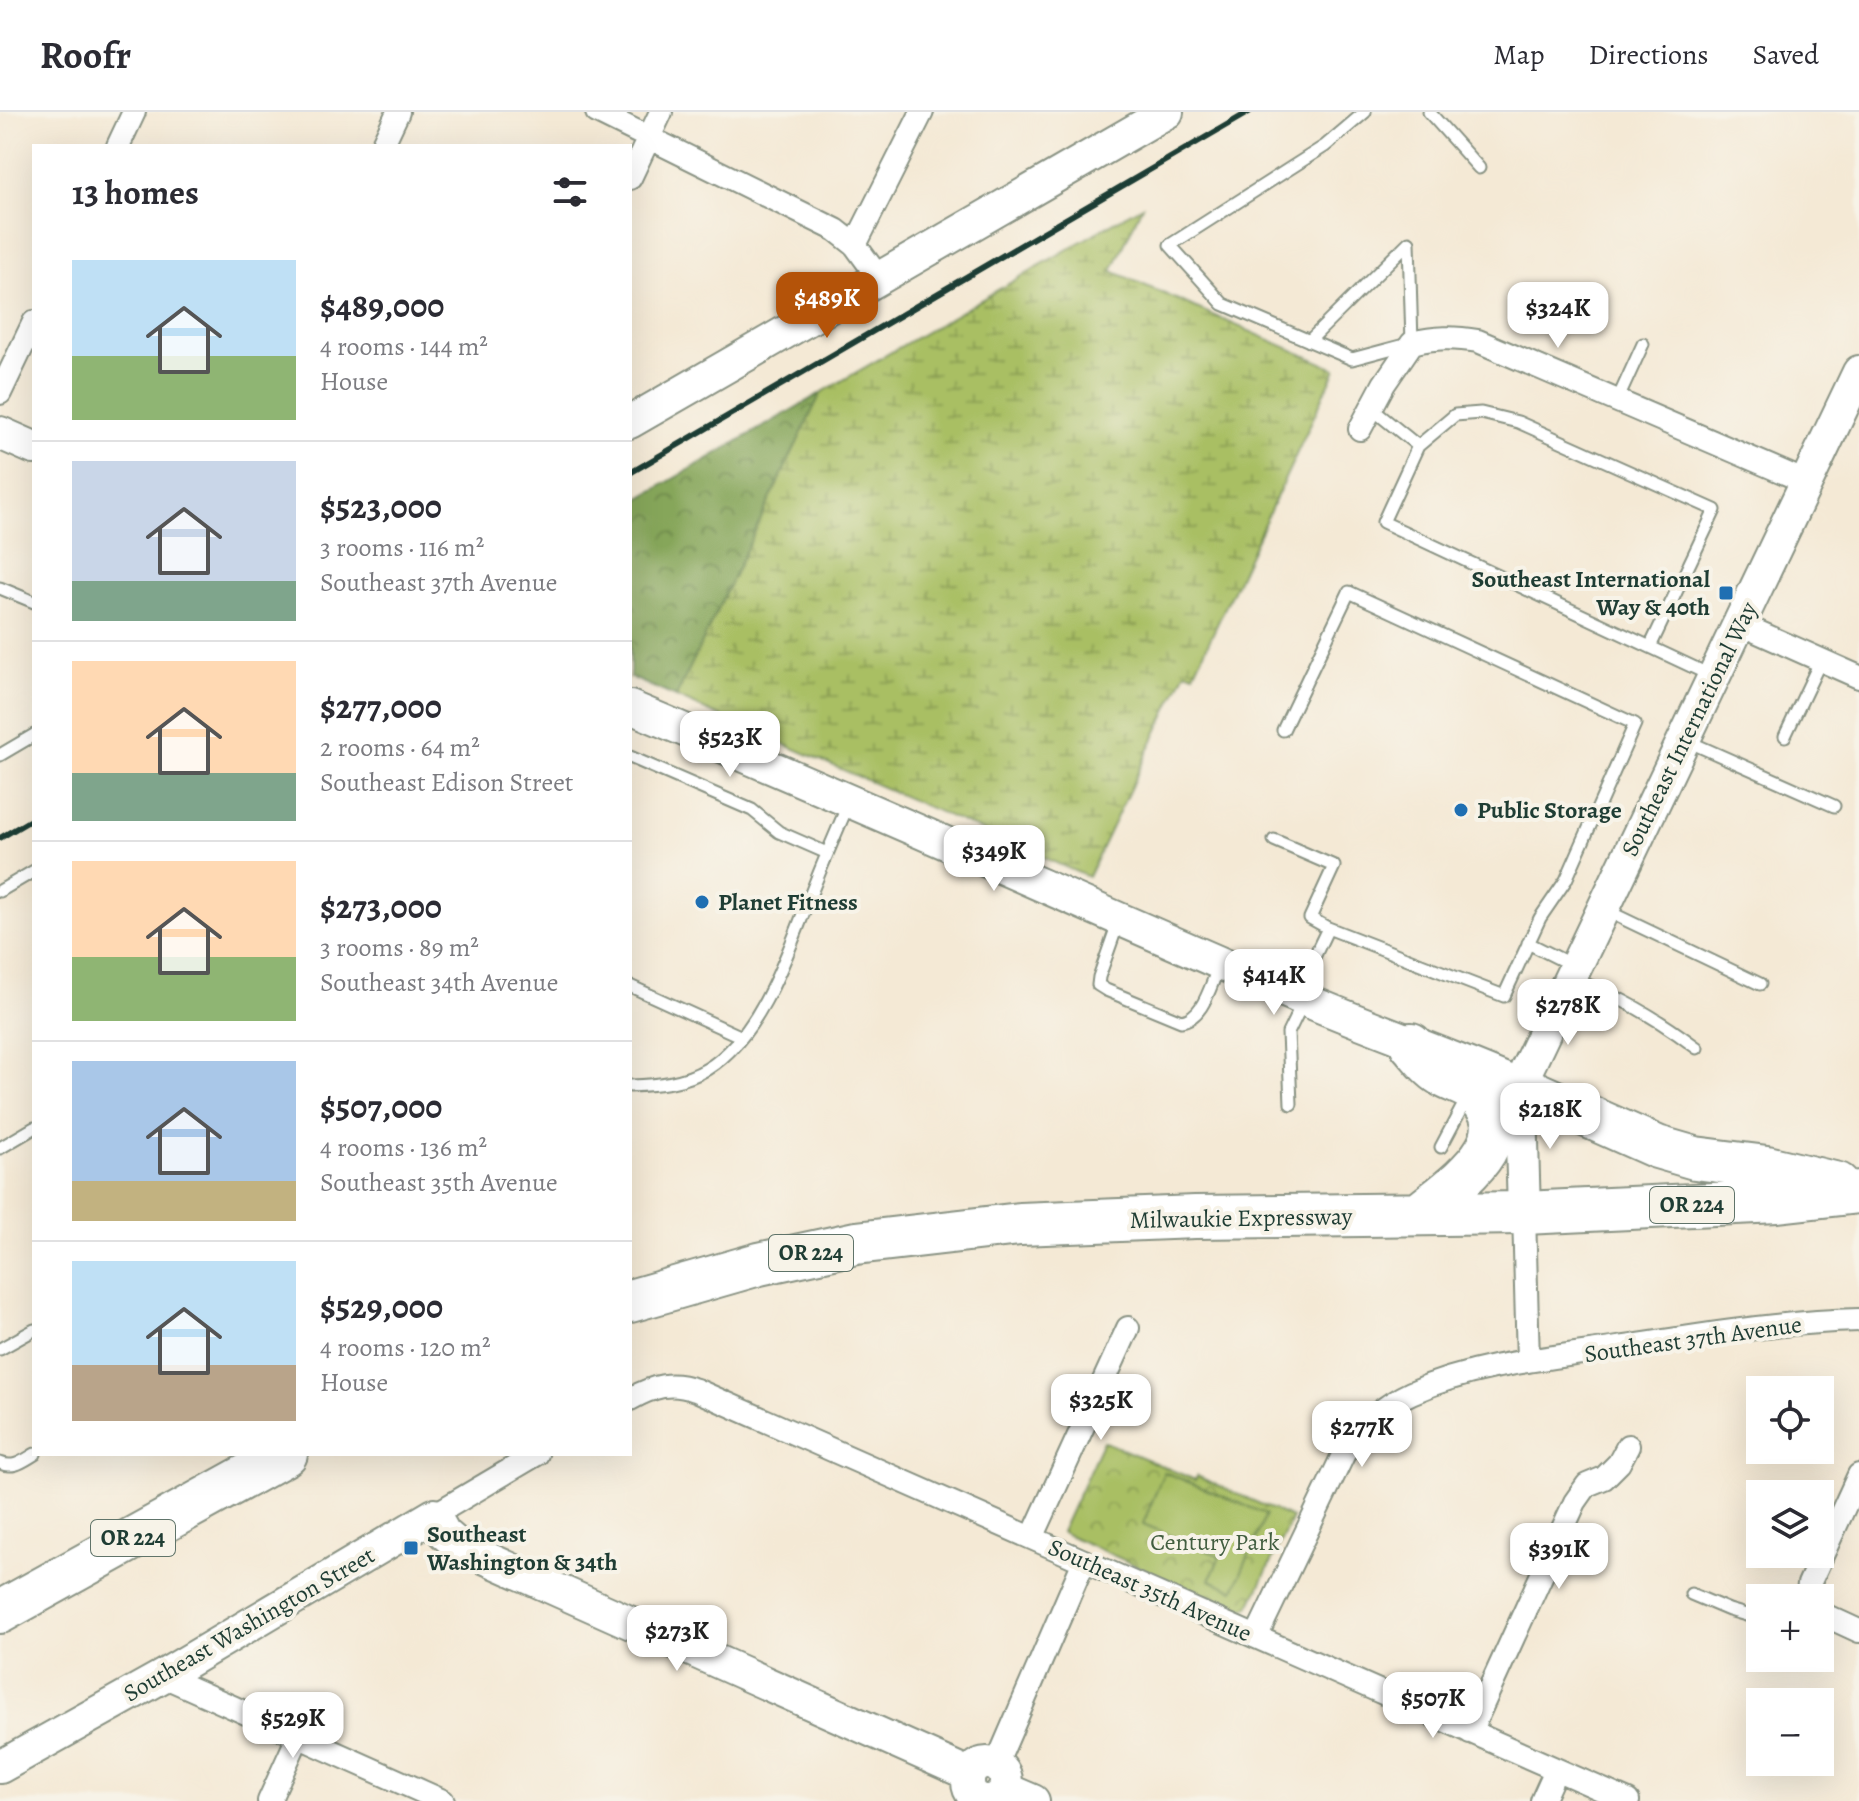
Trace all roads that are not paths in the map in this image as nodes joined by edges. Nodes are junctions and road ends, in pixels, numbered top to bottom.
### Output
1 (134, 112) edge
2 (398, 112) edge
3 (597, 112) edge
4 (661, 112) edge
5 (922, 112) edge
6 (1167, 112) edge
7 (1365, 112) edge
8 (1429, 112) edge
9 (649, 137) junction
10 (119, 144) edge
11 (383, 144) edge
12 (1479, 168) dead end
13 (632, 174) edge
14 (855, 245) junction
15 (879, 278) junction
16 (32, 326) edge
17 (1309, 341) junction
18 (1412, 343) junction
19 (1643, 344) dead end
20 (1859, 372) edge
21 (0, 393) edge
22 (1617, 401) junction
23 (1371, 408) junction
24 (632, 421) edge
25 (1360, 429) dead end
26 (0, 433) edge
27 (1418, 446) junction
28 (32, 447) edge
29 (1806, 482) junction
30 (0, 588) edge
31 (32, 601) edge
32 (1740, 624) junction
33 (1650, 647) junction
34 (1821, 660) junction
35 (1714, 677) junction
36 (1859, 677) edge
37 (632, 708) edge
38 (1283, 730) dead end
39 (32, 736) edge
40 (1785, 736) dead end
41 (1684, 740) junction
42 (0, 755) edge
43 (632, 758) edge
44 (851, 799) junction
45 (1834, 806) dead end
46 (1274, 840) dead end
47 (827, 853) junction
48 (32, 872) edge
49 (0, 891) edge
50 (1603, 909) junction
51 (1120, 918) junction
52 (1328, 928) junction
53 (1528, 943) junction
54 (1221, 962) junction
55 (1573, 972) junction
56 (1760, 984) dead end
57 (632, 987) edge
58 (1300, 998) junction
59 (742, 1037) junction
60 (1411, 1044) junction
61 (1697, 1048) dead end
62 (632, 1086) edge
63 (1522, 1087) junction
64 (1471, 1090) junction
65 (1291, 1104) dead end
66 (32, 1129) edge
67 (1441, 1147) dead end
68 (0, 1148) edge
69 (1859, 1190) edge
70 (1524, 1213) junction
71 (1419, 1214) junction
72 (632, 1300) edge
73 (1859, 1320) edge
74 (1128, 1328) dead end
75 (32, 1331) edge
76 (0, 1349) edge
77 (1528, 1361) junction
78 (632, 1398) edge
79 (1628, 1446) dead end
80 (32, 1456) edge
81 (282, 1456) edge
82 (534, 1456) edge
83 (0, 1463) edge
84 (1859, 1475) edge
85 (434, 1515) junction
86 (1032, 1538) junction
87 (1084, 1561) junction
88 (1809, 1584) edge
89 (1691, 1594) dead end
90 (0, 1612) edge
91 (1746, 1615) edge
92 (1834, 1619) edge
93 (1859, 1631) edge
94 (1256, 1637) junction
95 (163, 1676) junction
96 (1470, 1732) junction
97 (298, 1737) junction
98 (0, 1767) edge
99 (1556, 1770) junction
100 (994, 1788) edge
101 (269, 1801) edge
102 (443, 1801) edge
103 (1542, 1801) edge
104 (1628, 1801) edge

1 - 10 street
2 - 11 street
3 - 9 street
4 - 9 street
5 - 14 street
6 - 15 street
7 - 17 lane
8 - 12 lane
9 - 13 street
9 - 14 street
14 - 15 street
15 - 24 street
16 - 21 street
17 - 18 lane
17 - 18 lane
18 - 22 street
18 - 23 street
19 - 22 lane
20 - 29 street, Southeast International Way
22 - 29 street
23 - 25 street
23 - 27 lane
26 - 28 street
27 - 33 lane
27 - 33 lane
29 - 32 street, Southeast International Way
30 - 31 lane
32 - 34 street
32 - 35 street, Southeast International Way
33 - 35 lane
34 - 36 street
34 - 40 lane
35 - 41 street, Southeast International Way
37 - 44 street
38 - 53 lane
39 - 42 lane
41 - 45 lane
41 - 50 street, Southeast International Way
43 - 47 lane
44 - 47 lane
44 - 51 street
46 - 52 lane
47 - 59 lane
48 - 49 lane
50 - 55 street, Southeast International Way
50 - 56 lane
51 - 54 street
51 - 54 lane
52 - 53 lane
52 - 58 lane
53 - 55 lane
54 - 58 street
55 - 61 lane
55 - 63 street, Southeast International Way
57 - 59 lane
58 - 60 street
58 - 65 lane
59 - 62 lane
60 - 63 street
60 - 64 highway
63 - 69 highway
63 - 70 street
64 - 67 lane
64 - 71 highway
66 - 68 lane
69 - 70 highway, Milwaukie Expressway / OR 224
70 - 71 highway, Milwaukie Expressway / OR 224
70 - 77 street
71 - 72 highway, Milwaukie Expressway / OR 224
73 - 77 street, Southeast 37th Avenue
74 - 86 street
75 - 76 lane
77 - 94 street, Southeast 37th Avenue
78 - 86 street, Southeast 35th Avenue
79 - 96 street
80 - 83 lane
81 - 90 highway, OR 224
82 - 85 street, Southeast Washington Street
84 - 88 street
85 - 95 street, Southeast Washington Street
85 - 100 street
86 - 87 street, Southeast 35th Avenue
87 - 94 street, Southeast 35th Avenue
87 - 100 street
89 - 91 lane
92 - 93 street
94 - 96 street, Southeast 35th Avenue
95 - 97 street
95 - 98 street, Southeast Washington Street
96 - 99 street, Southeast 35th Avenue
97 - 101 street
97 - 102 street
99 - 103 street
99 - 104 street, Southeast 35th Avenue

